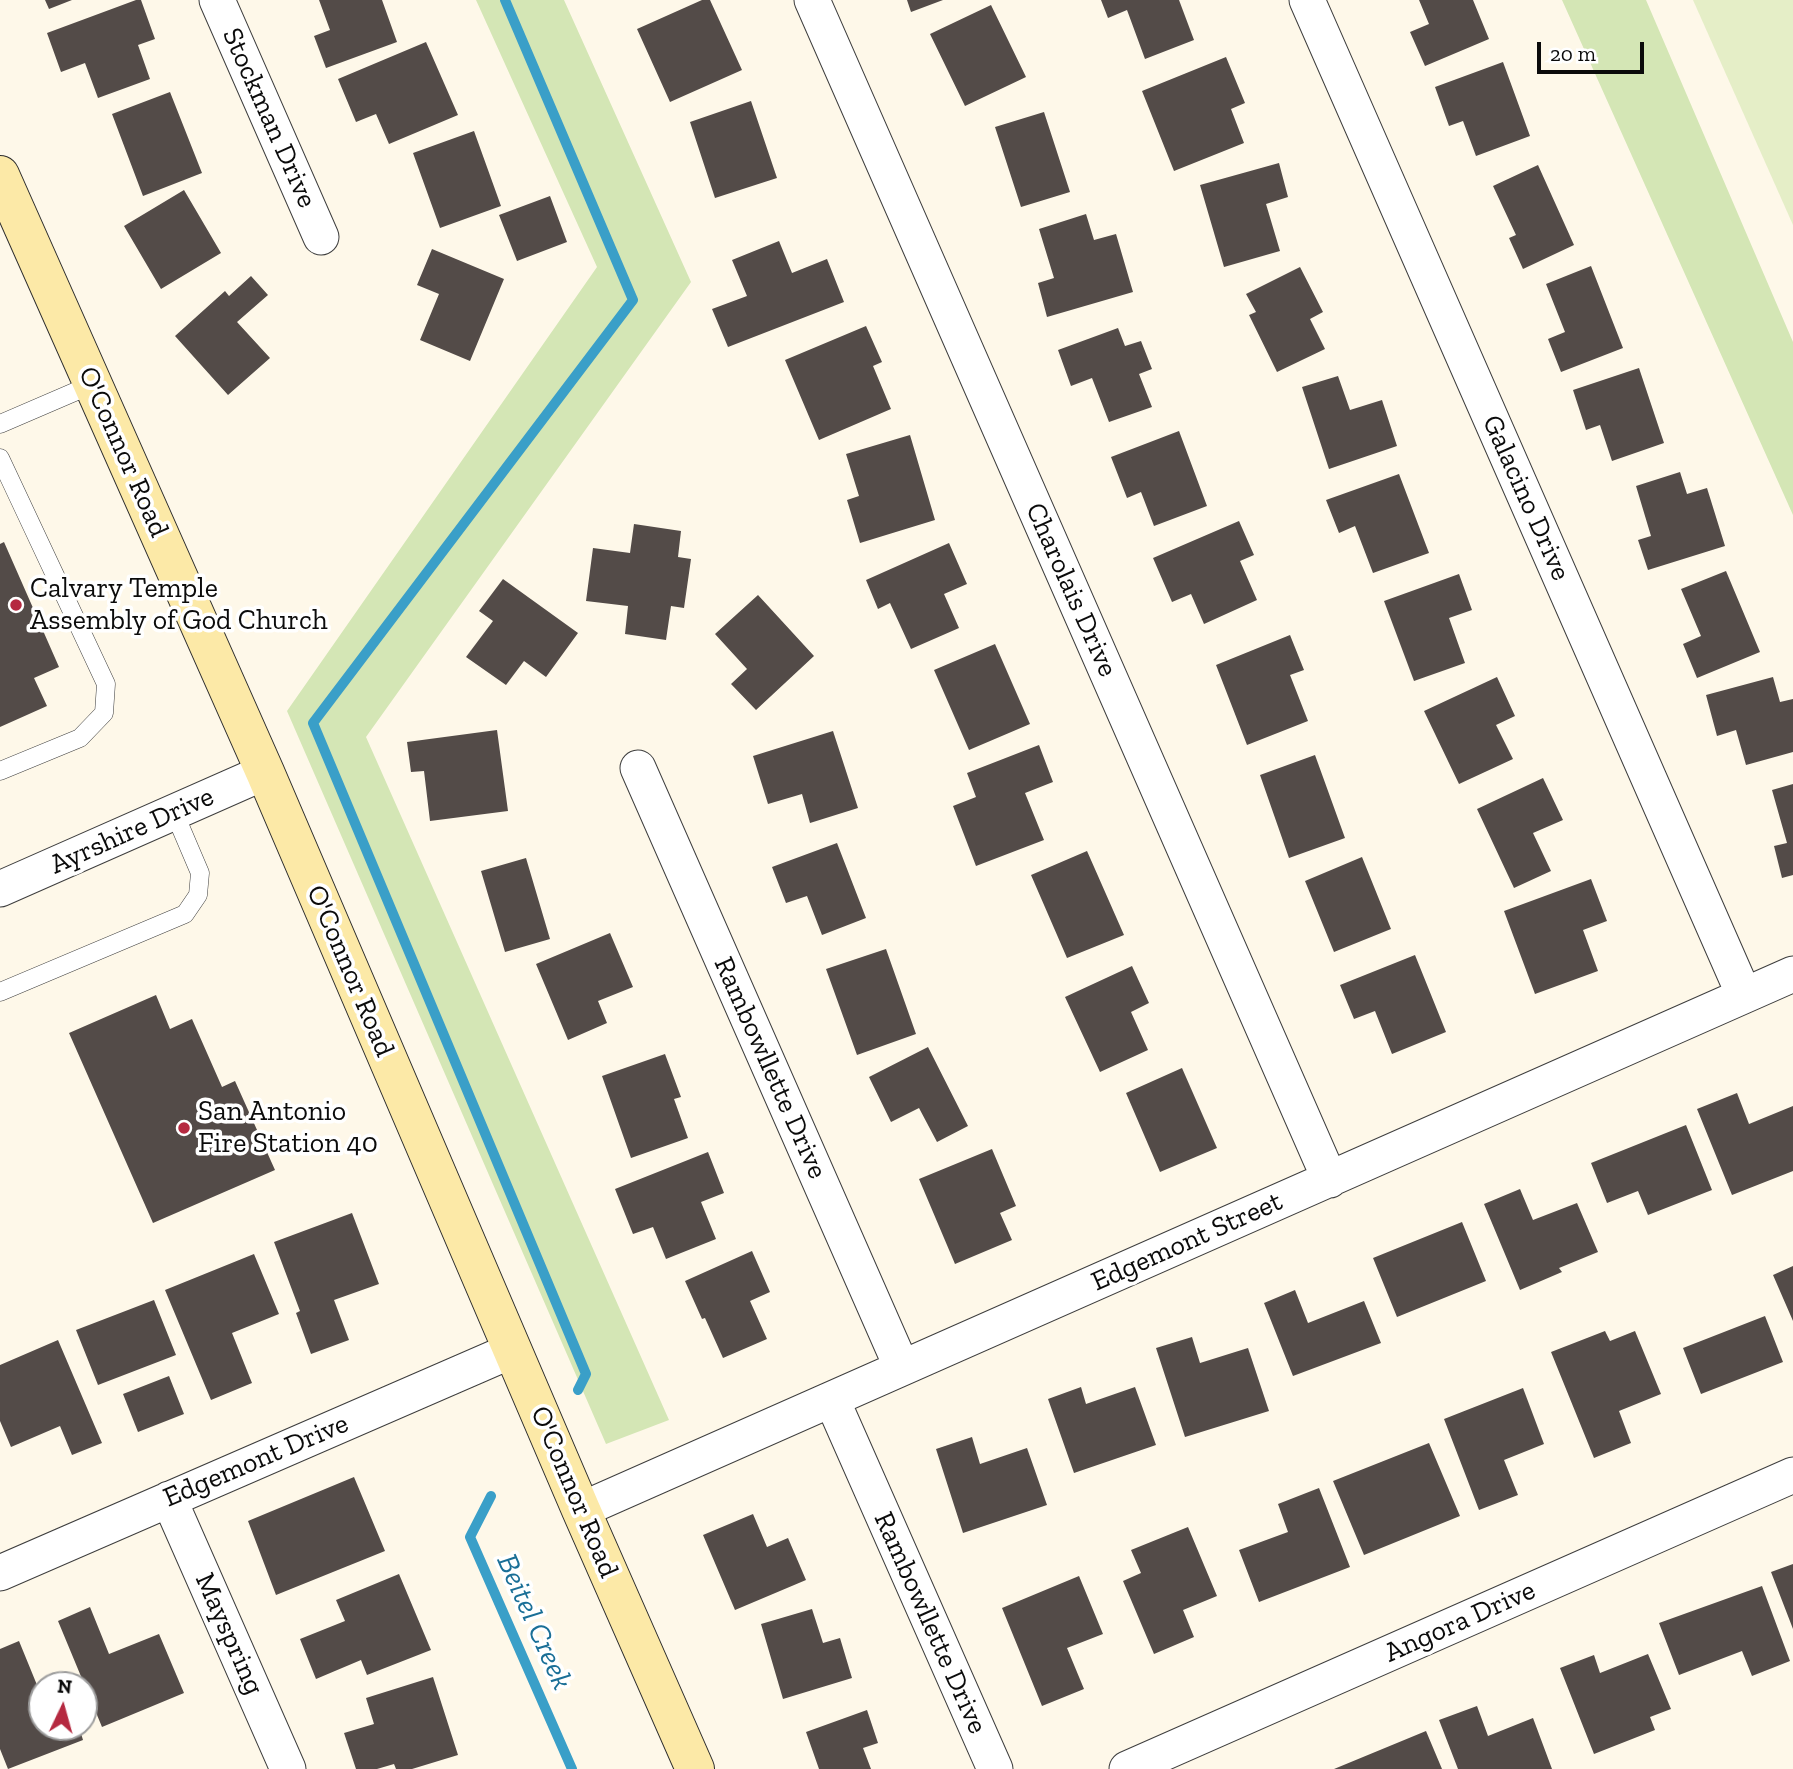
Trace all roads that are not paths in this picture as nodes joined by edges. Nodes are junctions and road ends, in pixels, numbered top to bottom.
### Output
1 (217, 0) edge
2 (812, 0) edge
3 (1307, 0) edge
4 (0, 175) edge
5 (321, 237) dead end
6 (93, 384) junction
7 (0, 424) edge
8 (0, 458) edge
9 (638, 768) dead end
10 (0, 771) edge
11 (265, 772) junction
12 (174, 812) junction
13 (0, 889) edge
14 (1793, 974) edge
15 (0, 992) edge
16 (1744, 995) junction
17 (1330, 1180) junction
18 (513, 1350) junction
19 (902, 1368) junction
20 (832, 1400) junction
21 (1793, 1475) edge
22 (169, 1499) junction
23 (581, 1510) junction
24 (0, 1573) edge
25 (288, 1769) edge
26 (695, 1769) edge
27 (995, 1769) edge
28 (1126, 1769) edge

1 - 5 street, Stockman Drive
2 - 17 street, Charolais Drive
3 - 16 street, Galacino Drive
4 - 6 main road, O'Connor Road
6 - 7 lane
6 - 11 main road, O'Connor Road
8 - 10 lane
9 - 19 street, Rambowllette Drive
11 - 12 street, Ayrshire Drive
11 - 18 main road, O'Connor Road
12 - 13 street, Ayrshire Drive
12 - 15 lane
14 - 16 street, Edgemont Street
16 - 17 street, Edgemont Street
17 - 19 street, Edgemont Street
18 - 22 street, Edgemont Drive
18 - 23 main road, O'Connor Road
19 - 20 street, Edgemont Street
20 - 23 street, Edgemont Street
20 - 27 street, Rambowllette Drive
21 - 28 street, Angora Drive
22 - 24 street, Edgemont Drive
22 - 25 street, Mayspring
23 - 26 main road, O'Connor Road

